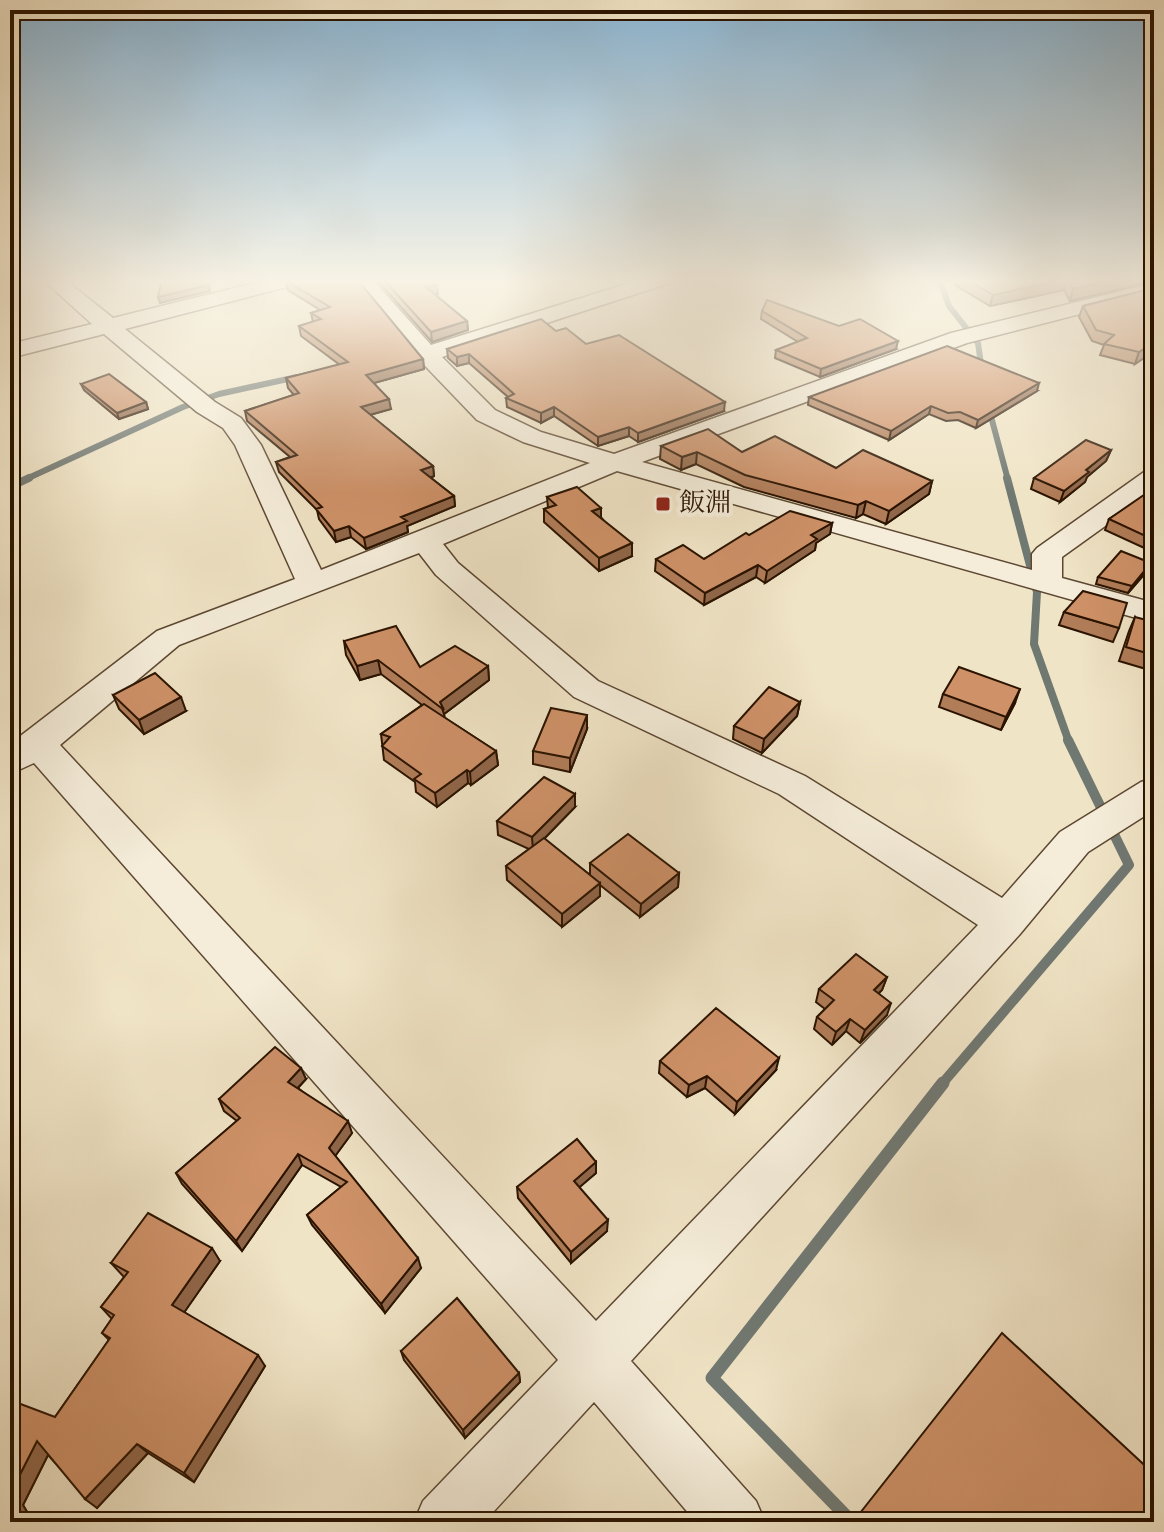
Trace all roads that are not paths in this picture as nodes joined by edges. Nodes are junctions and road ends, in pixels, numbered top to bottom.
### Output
1 (138, 350) edge
2 (423, 350) edge
3 (924, 350) edge
4 (613, 463) junction
5 (1154, 478) edge
6 (425, 541) junction
7 (1035, 578) junction
8 (312, 583) junction
9 (1154, 613) edge
10 (24, 752) edge
11 (1154, 792) edge
12 (1006, 922) junction
13 (594, 1360) junction
14 (444, 1522) edge
15 (735, 1522) edge

1 - 8 street
2 - 4 street
3 - 4 street
4 - 6 street
4 - 7 street
5 - 7 street
6 - 8 street
6 - 12 street
7 - 9 street
8 - 10 street
10 - 13 street
11 - 12 street
12 - 13 street
13 - 14 street
13 - 15 street

